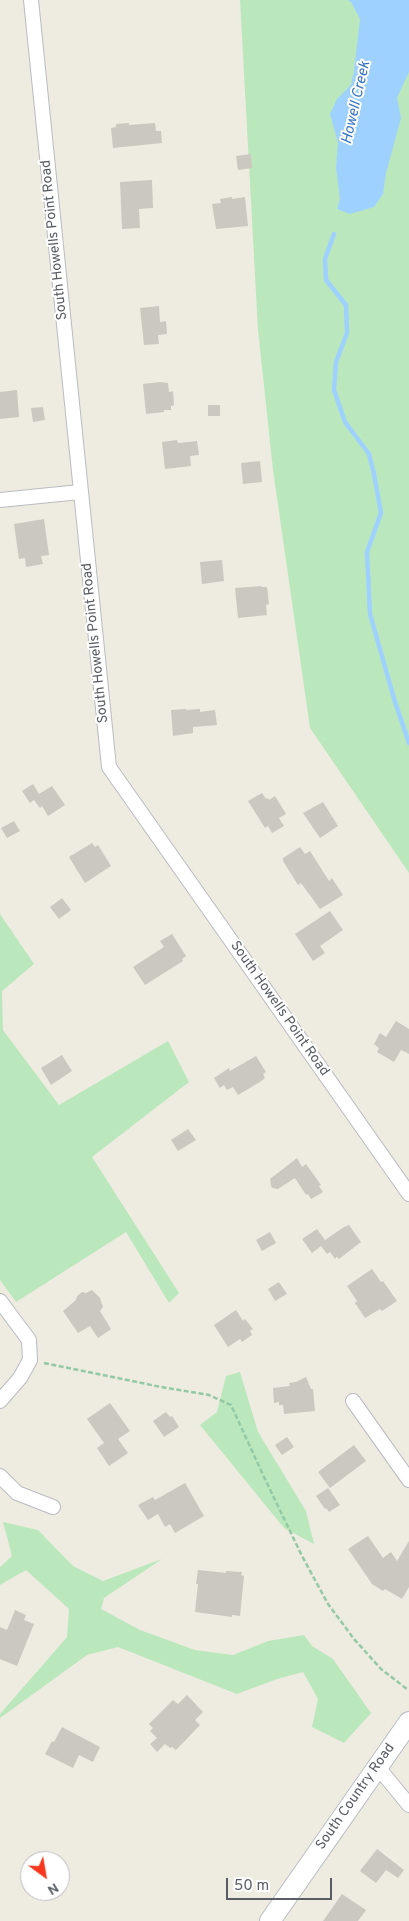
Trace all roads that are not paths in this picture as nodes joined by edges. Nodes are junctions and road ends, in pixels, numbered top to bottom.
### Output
1 (31, 0) edge
2 (80, 492) junction
3 (0, 500) edge
4 (409, 1194) edge
5 (0, 1301) edge
6 (353, 1400) dead end
7 (0, 1401) edge
8 (0, 1476) edge
9 (409, 1480) edge
10 (53, 1507) dead end
11 (409, 1722) edge
12 (377, 1766) junction
13 (409, 1805) edge
14 (270, 1921) edge

1 - 2 street, South Howells Point Road
2 - 3 street
2 - 4 street, South Howells Point Road
5 - 7 street
6 - 9 street
8 - 10 street
11 - 12 main road, South Country Road
12 - 13 street
12 - 14 main road, South Country Road

